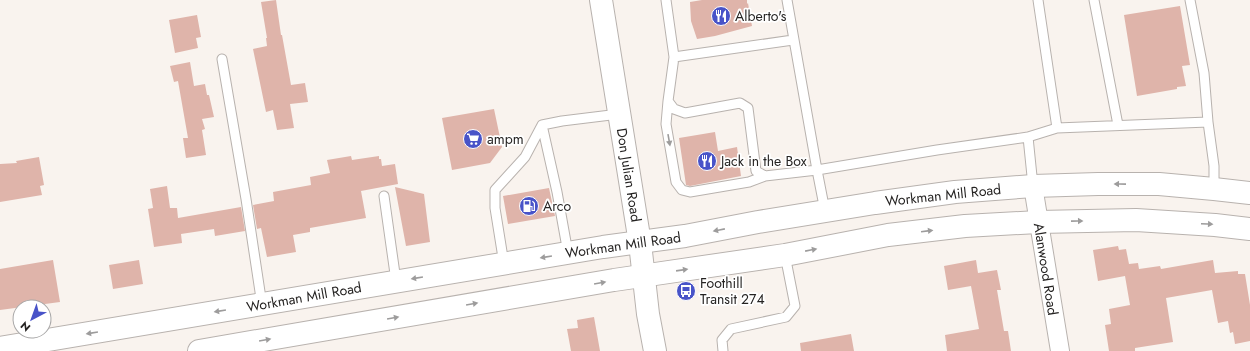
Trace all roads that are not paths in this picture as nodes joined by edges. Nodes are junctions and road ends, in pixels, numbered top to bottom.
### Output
1 (601, 0) edge
2 (666, 0) edge
3 (787, 0) edge
4 (1038, 0) edge
5 (1094, 0) edge
6 (1190, 0) edge
7 (793, 40) junction
8 (674, 58) junction
9 (222, 59) dead end
10 (668, 101) junction
11 (619, 114) junction
12 (1208, 122) junction
13 (542, 125) junction
14 (1118, 125) junction
15 (1057, 128) junction
16 (1028, 136) junction
17 (816, 170) junction
18 (765, 176) junction
19 (1033, 186) junction
20 (1214, 189) junction
21 (1250, 193) edge
22 (384, 196) dead end
23 (825, 212) junction
24 (1038, 222) junction
25 (1250, 229) edge
26 (640, 243) junction
27 (568, 253) junction
28 (785, 255) junction
29 (504, 264) junction
30 (644, 275) junction
31 (396, 282) junction
32 (262, 305) junction
33 (0, 348) edge
34 (199, 351) edge
35 (655, 351) edge
36 (723, 351) edge
37 (1060, 351) edge

1 - 11 main road, Don Julian Road
2 - 8 lane
3 - 7 lane
4 - 15 lane
5 - 14 lane
6 - 12 lane
7 - 8 lane
7 - 17 lane
8 - 10 lane
9 - 32 lane
10 - 18 lane
10 -> 18 lane
11 - 13 lane
11 - 26 main road, Don Julian Road
12 - 14 lane
12 - 20 lane
13 - 27 lane
13 - 29 lane
14 - 15 lane
15 - 16 lane
16 - 17 lane
16 - 19 lane
17 - 18 lane
17 - 23 lane
20 -> 19 main road, Workman Mill Road
19 - 23 main road, Workman Mill Road
19 - 24 street, Alanwood Road
20 - 21 main road, Workman Mill Road
22 - 31 lane
23 -> 26 main road, Workman Mill Road
24 -> 25 main road
28 -> 24 main road
24 - 37 street, Alanwood Road
26 - 27 main road, Workman Mill Road
26 - 30 main road, Don Julian Road
27 -> 29 main road, Workman Mill Road
30 -> 28 main road
28 - 36 lane
29 -> 31 main road, Workman Mill Road
34 -> 30 main road
30 - 35 main road, Don Julian Road
31 - 32 main road, Workman Mill Road
32 -> 33 main road, Workman Mill Road

